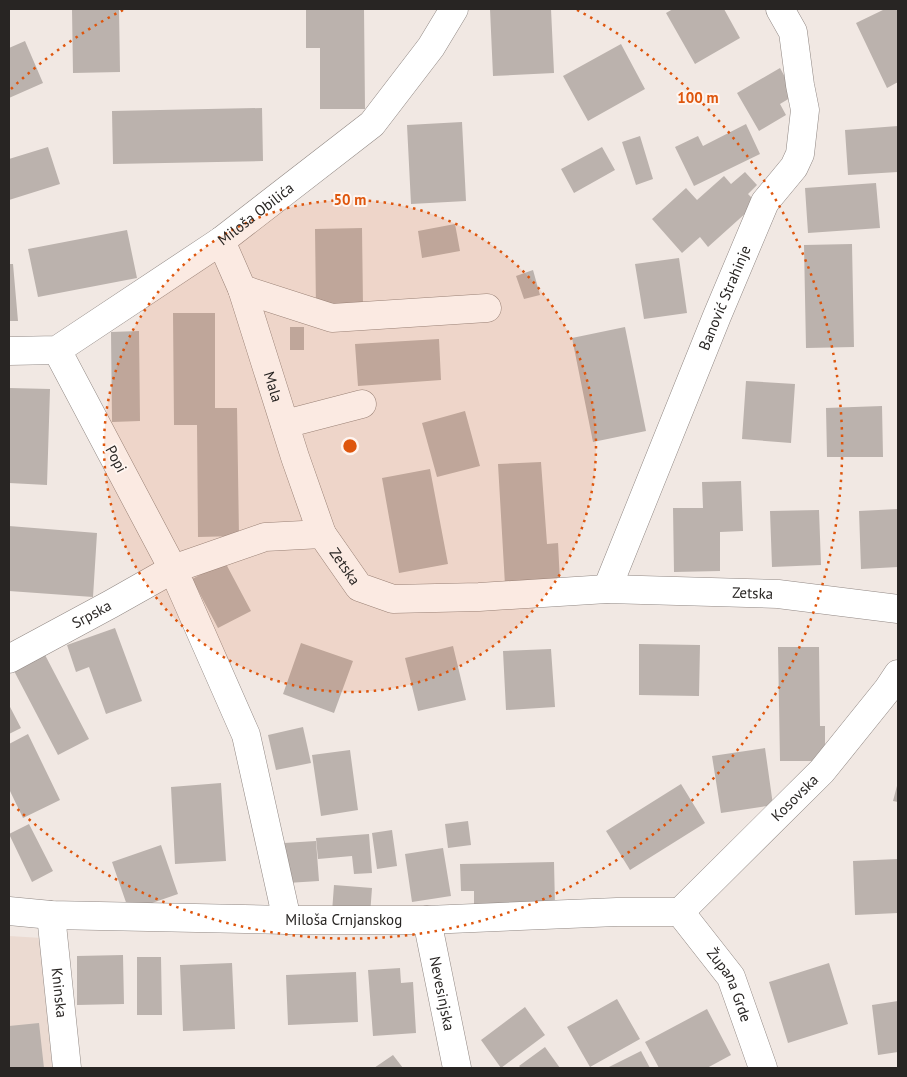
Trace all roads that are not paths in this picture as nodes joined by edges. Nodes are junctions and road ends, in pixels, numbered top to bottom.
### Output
1 (454, 9) edge
2 (780, 9) edge
3 (221, 241) junction
4 (242, 289) junction
5 (487, 308) dead end
6 (57, 350) junction
7 (9, 351) edge
8 (362, 404) dead end
9 (285, 424) junction
10 (322, 534) junction
11 (173, 568) junction
12 (607, 589) junction
13 (898, 609) edge
14 (9, 659) edge
15 (898, 674) edge
16 (9, 911) edge
17 (680, 912) junction
18 (51, 915) junction
19 (287, 920) junction
20 (427, 920) junction
21 (67, 1068) edge
22 (457, 1068) edge
23 (763, 1068) edge

1 - 3 street, Miloša Obilića
2 - 12 street, Banović Strahinje
3 - 4 street, Mala
3 - 6 street, Miloša Obilića
4 - 5 street
4 - 9 street, Mala
6 - 7 street
6 - 11 street, Popi
8 - 9 street
9 - 10 street, Mala
10 - 11 street, Zetska
10 - 12 street, Zetska
11 - 14 street, Srpska
11 - 19 street
12 - 13 street, Zetska
15 - 17 street, Kosovska
16 - 18 street, Miloša Crnjanskog
17 - 20 street, Miloša Crnjanskog
17 - 23 street, Župana Grde
18 - 19 street, Miloša Crnjanskog
18 - 21 street, Kninska
19 - 20 street, Miloša Crnjanskog
20 - 22 street, Nevesinjska

